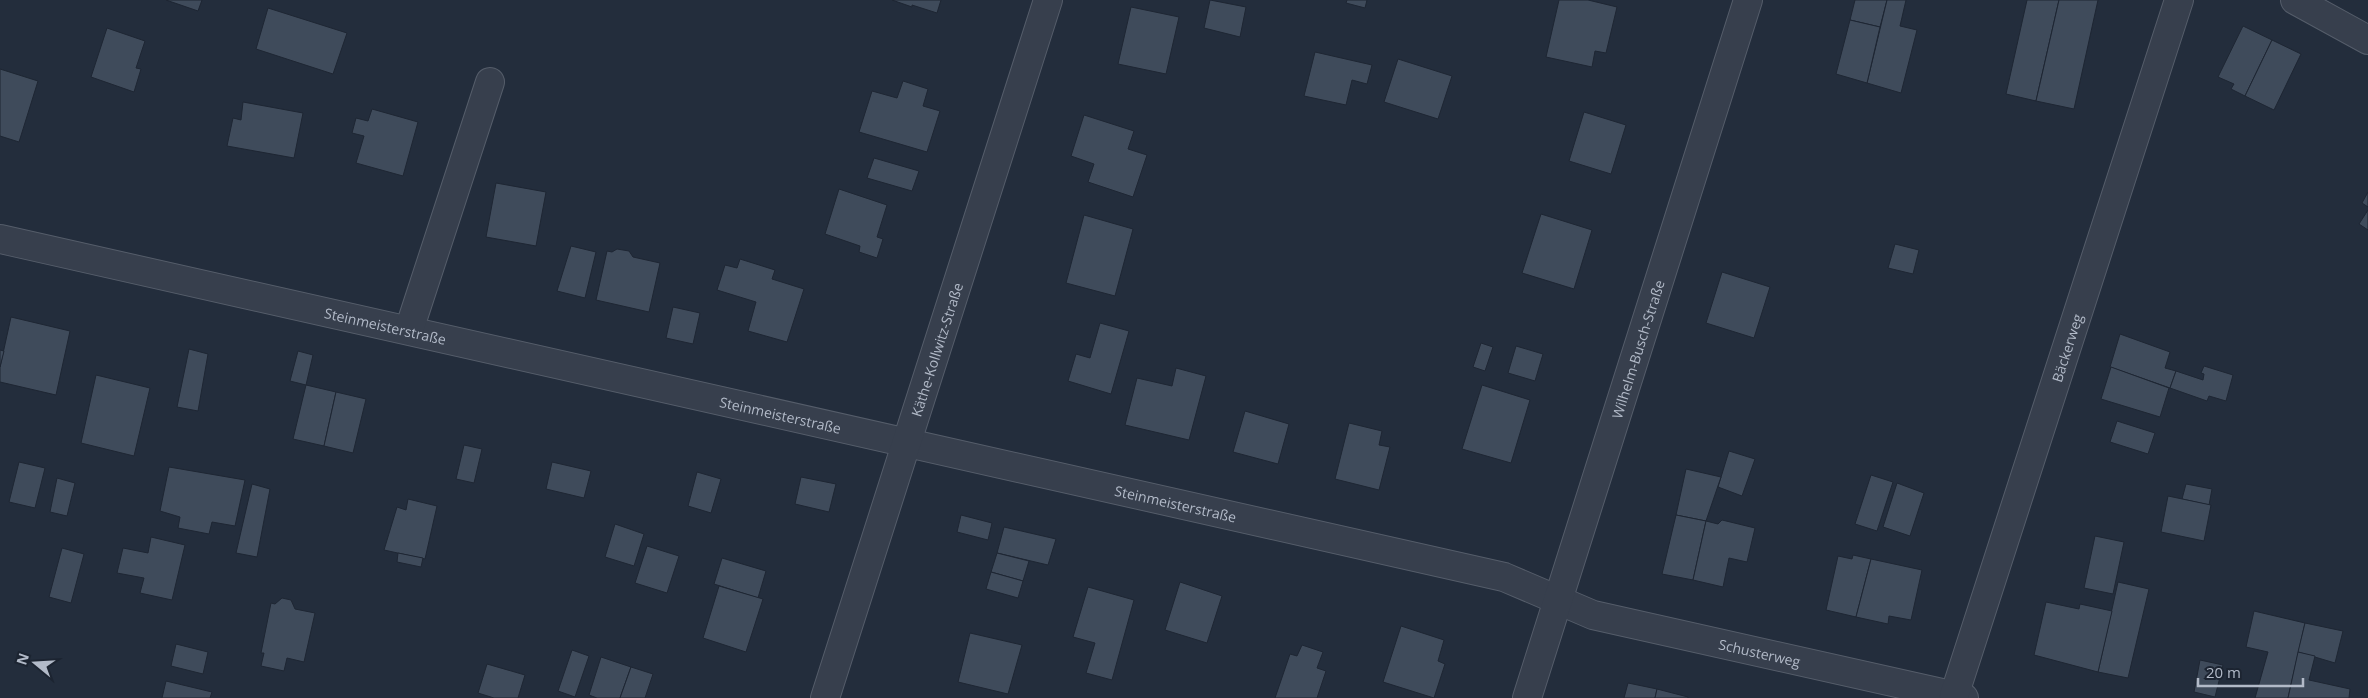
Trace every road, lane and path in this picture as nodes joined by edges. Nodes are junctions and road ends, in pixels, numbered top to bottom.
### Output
1 (1048, 0) edge
2 (1748, 0) edge
3 (2179, 0) edge
4 (2295, 0) edge
5 (2368, 40) edge
6 (490, 82) dead end
7 (0, 239) edge
8 (409, 330) junction
9 (906, 441) junction
10 (1557, 599) junction
11 (1959, 697) edge
12 (825, 698) edge
13 (1527, 698) edge

1 - 9 street, Käthe-Kollwitz-Straße
2 - 10 street, Wilhelm-Busch-Straße
3 - 11 street, Bäckerweg
4 - 5 street
6 - 8 street
7 - 8 street, Steinmeisterstraße
8 - 9 street, Steinmeisterstraße
9 - 10 street, Steinmeisterstraße
9 - 12 street, Käthe-Kollwitz-Straße
10 - 11 street, Schusterweg
10 - 13 street, Wilhelm-Busch-Straße

